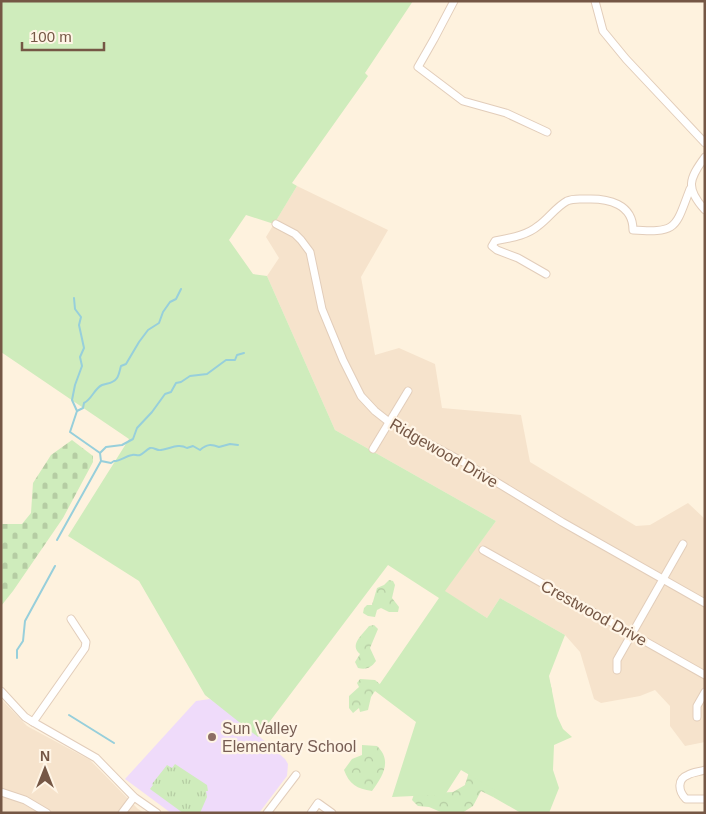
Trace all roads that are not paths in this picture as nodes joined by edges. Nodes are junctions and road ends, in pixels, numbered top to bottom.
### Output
1 (454, 1) edge
2 (595, 1) edge
3 (547, 132) dead end
4 (705, 144) edge
5 (705, 157) edge
6 (690, 189) junction
7 (705, 210) edge
8 (276, 224) dead end
9 (546, 274) dead end
10 (408, 391) dead end
11 (390, 422) junction
12 (373, 449) dead end
13 (683, 544) dead end
14 (483, 550) dead end
15 (662, 579) junction
16 (705, 603) edge
17 (71, 619) dead end
18 (632, 634) junction
19 (617, 670) dead end
20 (705, 675) edge
21 (1, 691) edge
22 (705, 692) edge
23 (697, 716) dead end
24 (33, 722) junction
25 (705, 770) edge
26 (296, 775) dead end
27 (1, 792) edge
28 (134, 797) junction
29 (705, 799) edge
30 (46, 813) edge
31 (122, 813) edge
32 (157, 813) edge
33 (267, 813) edge
34 (311, 813) edge
35 (332, 813) edge

1 - 3 street
2 - 4 street
5 - 6 street
6 - 7 street
6 - 9 street
8 - 11 street, Ridgewood Drive
10 - 11 street
11 - 12 street
11 - 15 street, Ridgewood Drive
13 - 15 street
14 - 18 street, Crestwood Drive
15 - 16 street, Ridgewood Drive
15 - 18 street
17 - 24 street
18 - 19 street
18 - 20 street, Crestwood Drive
21 - 24 street
22 - 23 street
24 - 28 street
25 - 29 street
26 - 33 street
27 - 30 street
28 - 31 street
28 - 32 street
34 - 35 street

